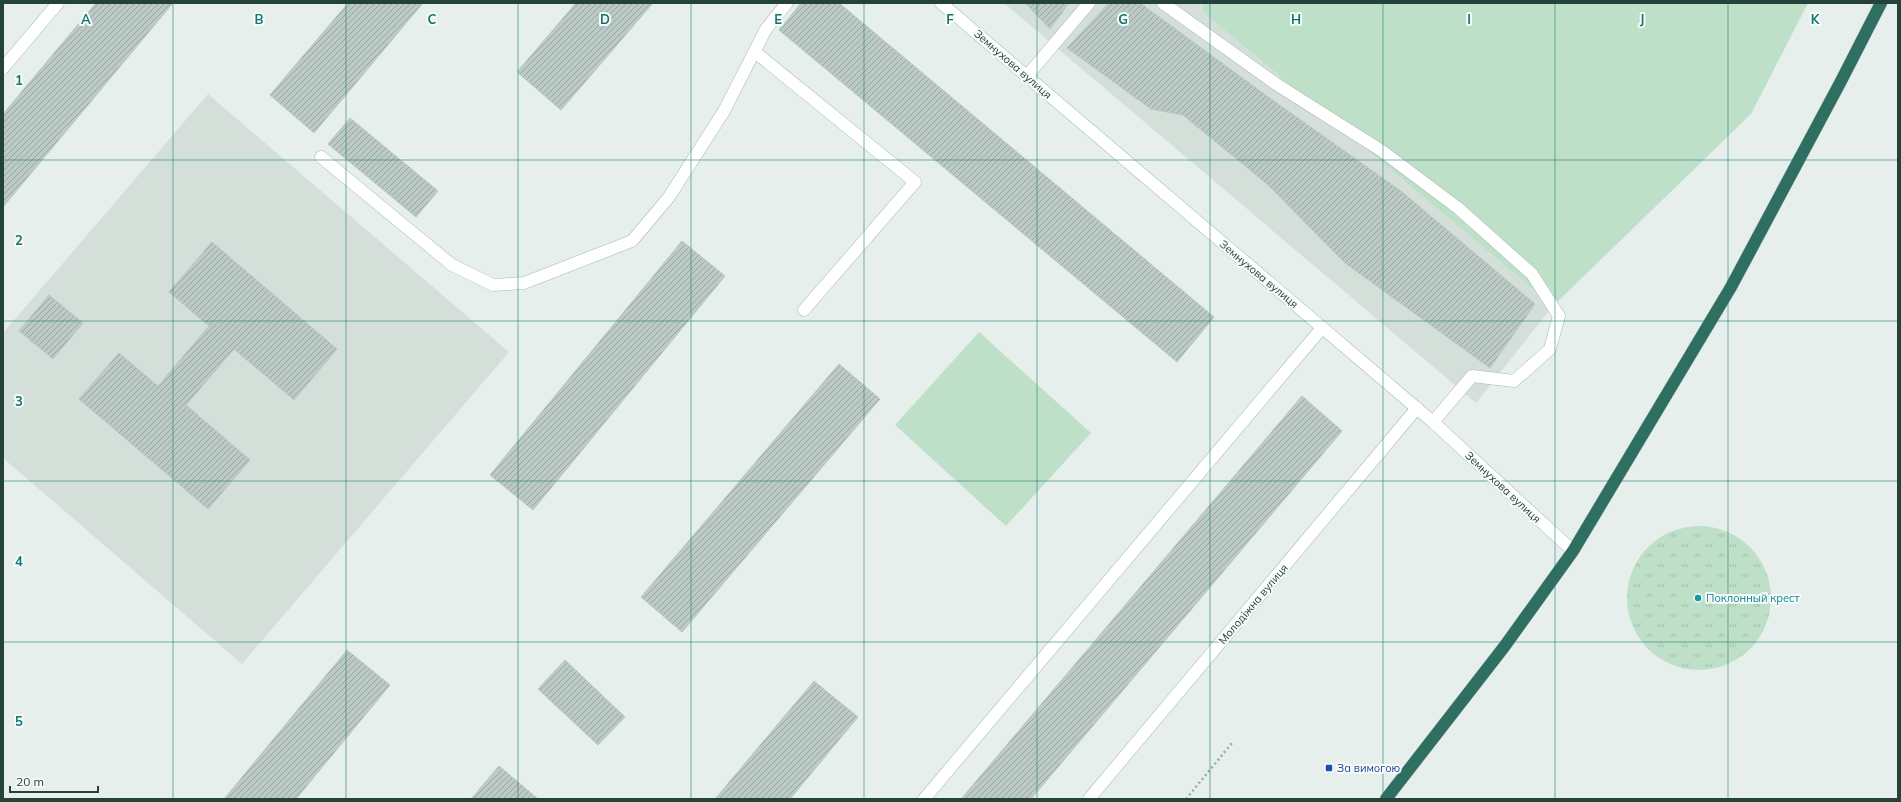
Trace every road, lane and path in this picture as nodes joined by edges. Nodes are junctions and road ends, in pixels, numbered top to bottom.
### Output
1 (58, 3) edge
2 (788, 3) edge
3 (941, 3) edge
4 (1090, 3) edge
5 (1163, 3) edge
6 (1881, 3) edge
7 (755, 52) junction
8 (3, 68) edge
9 (1026, 76) junction
10 (321, 157) dead end
11 (804, 310) dead end
12 (1322, 328) junction
13 (1417, 408) junction
14 (1433, 422) junction
15 (1573, 551) junction
16 (1232, 743) dead end
17 (924, 799) edge
18 (1089, 799) edge
19 (1186, 799) edge
20 (1386, 799) edge

1 - 8 street
2 - 7 street
3 - 9 street, Земнухова вулиця
4 - 9 street
5 - 14 street
6 - 15 highway
7 - 10 street
7 - 11 street
9 - 12 street, Земнухова вулиця
12 - 13 street, Земнухова вулиця
12 - 17 street
13 - 14 street, Земнухова вулиця
13 - 18 street, Молодіжна вулиця
14 - 15 street, Земнухова вулиця
15 - 20 highway
16 - 19 path

